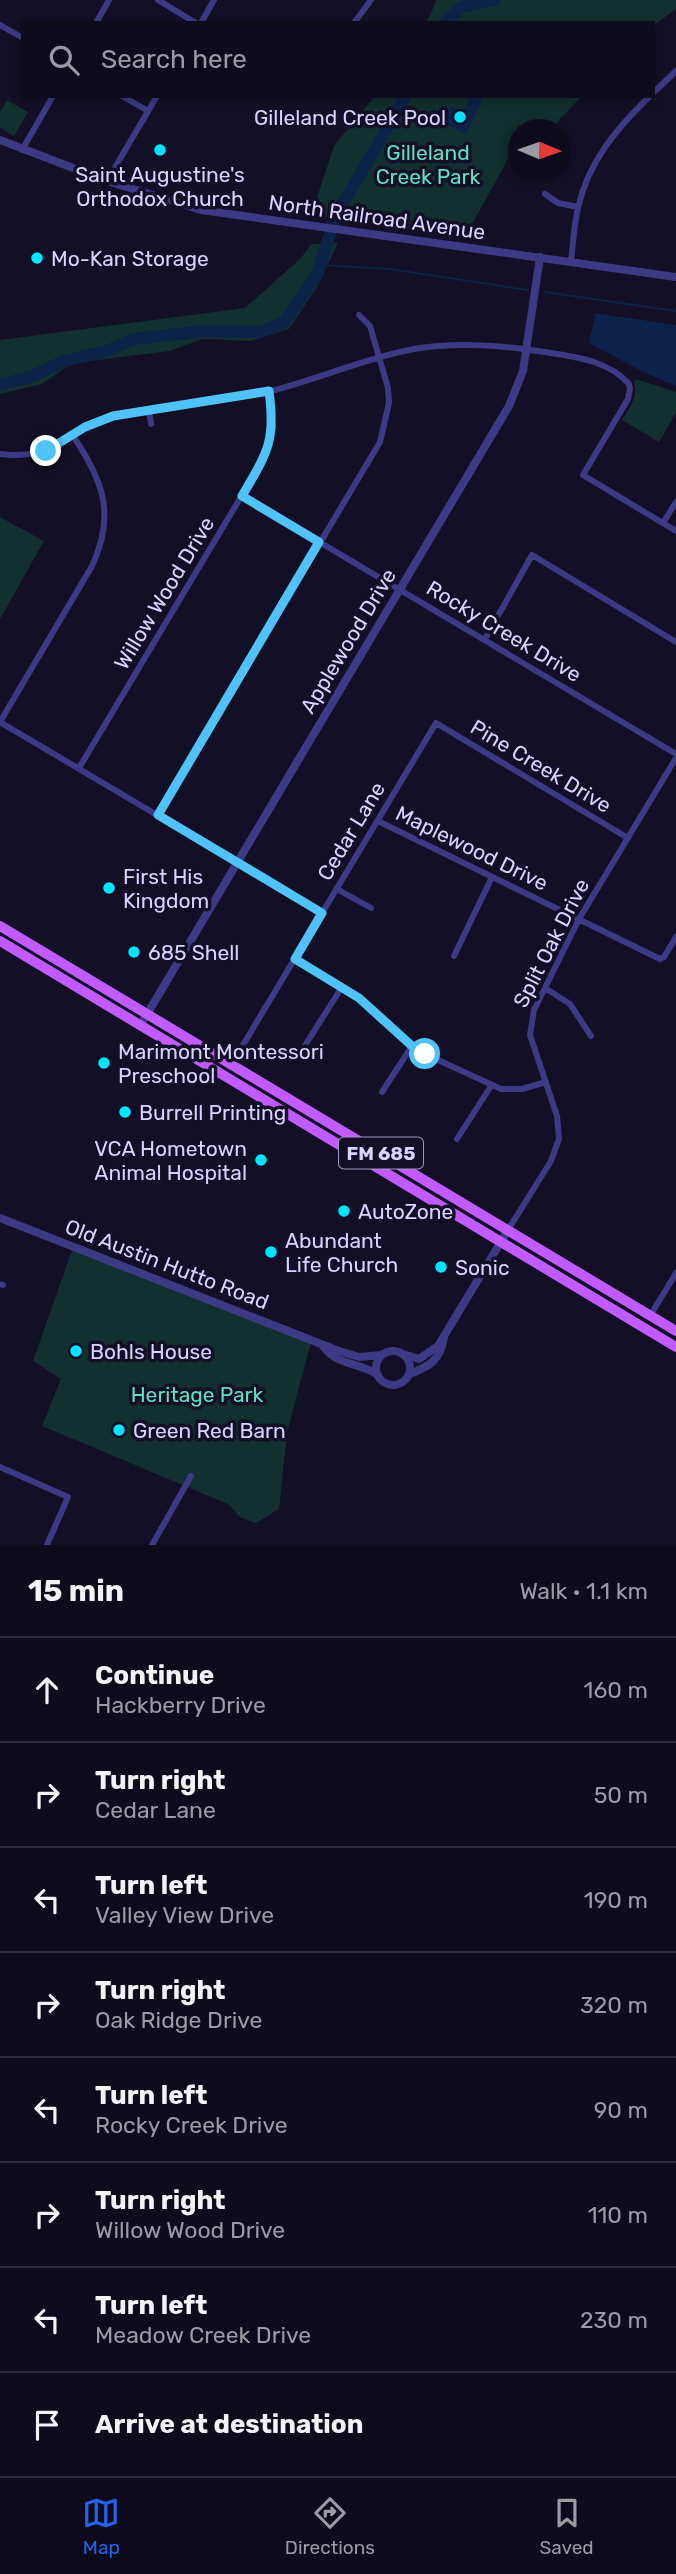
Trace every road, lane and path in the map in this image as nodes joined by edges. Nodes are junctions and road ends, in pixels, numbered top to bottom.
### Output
1 (109, 0) edge
2 (158, 0) edge
3 (214, 0) edge
4 (371, 0) edge
5 (97, 21) edge
6 (195, 21) edge
7 (199, 21) edge
8 (355, 21) edge
9 (0, 25) edge
10 (21, 37) edge
11 (676, 71) edge
12 (655, 92) edge
13 (52, 98) edge
14 (125, 98) edge
15 (156, 98) edge
16 (649, 98) edge
17 (148, 111) junction
18 (0, 140) edge
19 (22, 150) junction
20 (107, 181) junction
21 (545, 194) dead end
22 (578, 207) junction
23 (540, 257) junction
24 (571, 262) junction
25 (676, 277) edge
26 (359, 315) dead end
27 (527, 349) junction
28 (379, 358) junction
29 (269, 391) junction
30 (149, 410) junction
31 (151, 424) dead end
32 (73, 436) junction
33 (0, 454) edge
34 (242, 496) junction
35 (676, 502) edge
36 (663, 523) junction
37 (676, 531) edge
38 (319, 542) junction
39 (399, 589) junction
40 (485, 639) junction
41 (676, 642) edge
42 (0, 722) edge
43 (436, 723) joint
44 (676, 756) edge
45 (79, 768) junction
46 (158, 815) junction
47 (378, 821) junction
48 (628, 838) junction
49 (237, 862) junction
50 (492, 877) junction
51 (337, 889) junction
52 (371, 908) dead end
53 (322, 913) junction
54 (579, 919) junction
55 (0, 926) edge
56 (676, 937) edge
57 (0, 941) edge
58 (454, 956) dead end
59 (295, 959) junction
60 (342, 987) junction
61 (545, 988) junction
62 (146, 1015) junction
63 (140, 1026) junction
64 (591, 1036) dead end
65 (412, 1046) junction
66 (304, 1047) dead end
67 (231, 1065) junction
68 (546, 1082) junction
69 (491, 1086) junction
70 (382, 1092) dead end
71 (457, 1139) dead end
72 (0, 1218) edge
73 (508, 1230) junction
74 (500, 1243) junction
75 (676, 1273) edge
76 (650, 1316) junction
77 (676, 1331) edge
78 (444, 1337) junction
79 (321, 1344) junction
80 (676, 1347) edge
81 (403, 1354) junction
82 (382, 1355) junction
83 (409, 1374) junction
84 (378, 1375) junction
85 (0, 1467) edge
86 (191, 1476) dead end
87 (47, 1545) edge
88 (152, 1545) edge

1 - 5 street
2 - 6 street
3 - 7 street
4 - 8 street
9 - 10 street
11 - 12 street
13 - 19 street
14 - 17 street
15 - 17 street
16 - 22 street
17 - 20 street
18 - 19 street, North Railroad Avenue
19 - 20 street, North Railroad Avenue
20 - 23 street, North Railroad Avenue
21 - 22 street
22 - 24 street
23 - 24 street, North Railroad Avenue
23 - 27 street, Applewood Drive
24 - 25 street, North Railroad Avenue
26 - 28 street
27 - 28 street
27 - 36 street
27 - 39 street, Applewood Drive
28 - 29 street
28 - 38 street
29 - 30 street
29 - 34 street, Willow Wood Drive
30 - 31 street
30 - 32 street
32 - 33 street
32 - 42 street
34 - 38 street, Rocky Creek Drive
34 - 45 street, Willow Wood Drive
35 - 36 street
36 - 37 street
38 - 39 street, Rocky Creek Drive
38 - 46 street
39 - 40 street, Rocky Creek Drive
39 - 49 street, Applewood Drive
40 - 41 street
40 - 44 street, Rocky Creek Drive
42 - 45 street
43 - 47 street, Cedar Lane
43 - 48 street, Pine Creek Drive
44 - 48 street, Split Oak Drive
45 - 46 street
46 - 49 street
47 - 50 street, Maplewood Drive
47 - 51 street, Cedar Lane
48 - 54 street, Split Oak Drive
49 - 53 street
49 - 62 street, Applewood Drive
50 - 54 street, Maplewood Drive
50 - 58 street
51 - 52 street
51 - 53 street, Cedar Lane
53 - 59 street, Cedar Lane
54 - 56 street, Maplewood Drive
54 - 61 street, Split Oak Drive
55 - 62 main road, FM 685
57 - 63 main road, FM 685
59 - 60 street
59 - 67 street, Cedar Lane
60 - 65 street
60 - 66 street
61 - 64 street
61 - 68 street, Split Oak Drive
62 - 63 street, Applewood Drive
62 - 67 main road, FM 685
63 - 74 main road, FM 685
65 - 69 street
65 - 70 street
67 - 73 main road, FM 685
68 - 69 street
68 - 73 street, Split Oak Drive
69 - 71 street
72 - 79 street, Old Austin Hutto Road
73 - 74 street, Old Austin Hutto Road
73 - 76 main road, FM 685
74 - 78 street, Old Austin Hutto Road
74 - 80 main road, FM 685
75 - 76 street
76 - 77 main road, FM 685
78 - 81 street, Old Austin Hutto Road
78 - 83 street, Old Austin Hutto Road
79 - 82 street, Old Austin Hutto Road
79 - 84 street, Old Austin Hutto Road
81 - 82 street, Old Austin Hutto Road
81 - 83 street
82 - 84 street
83 - 84 street, Old Austin Hutto Road
85 - 87 street
86 - 88 street

